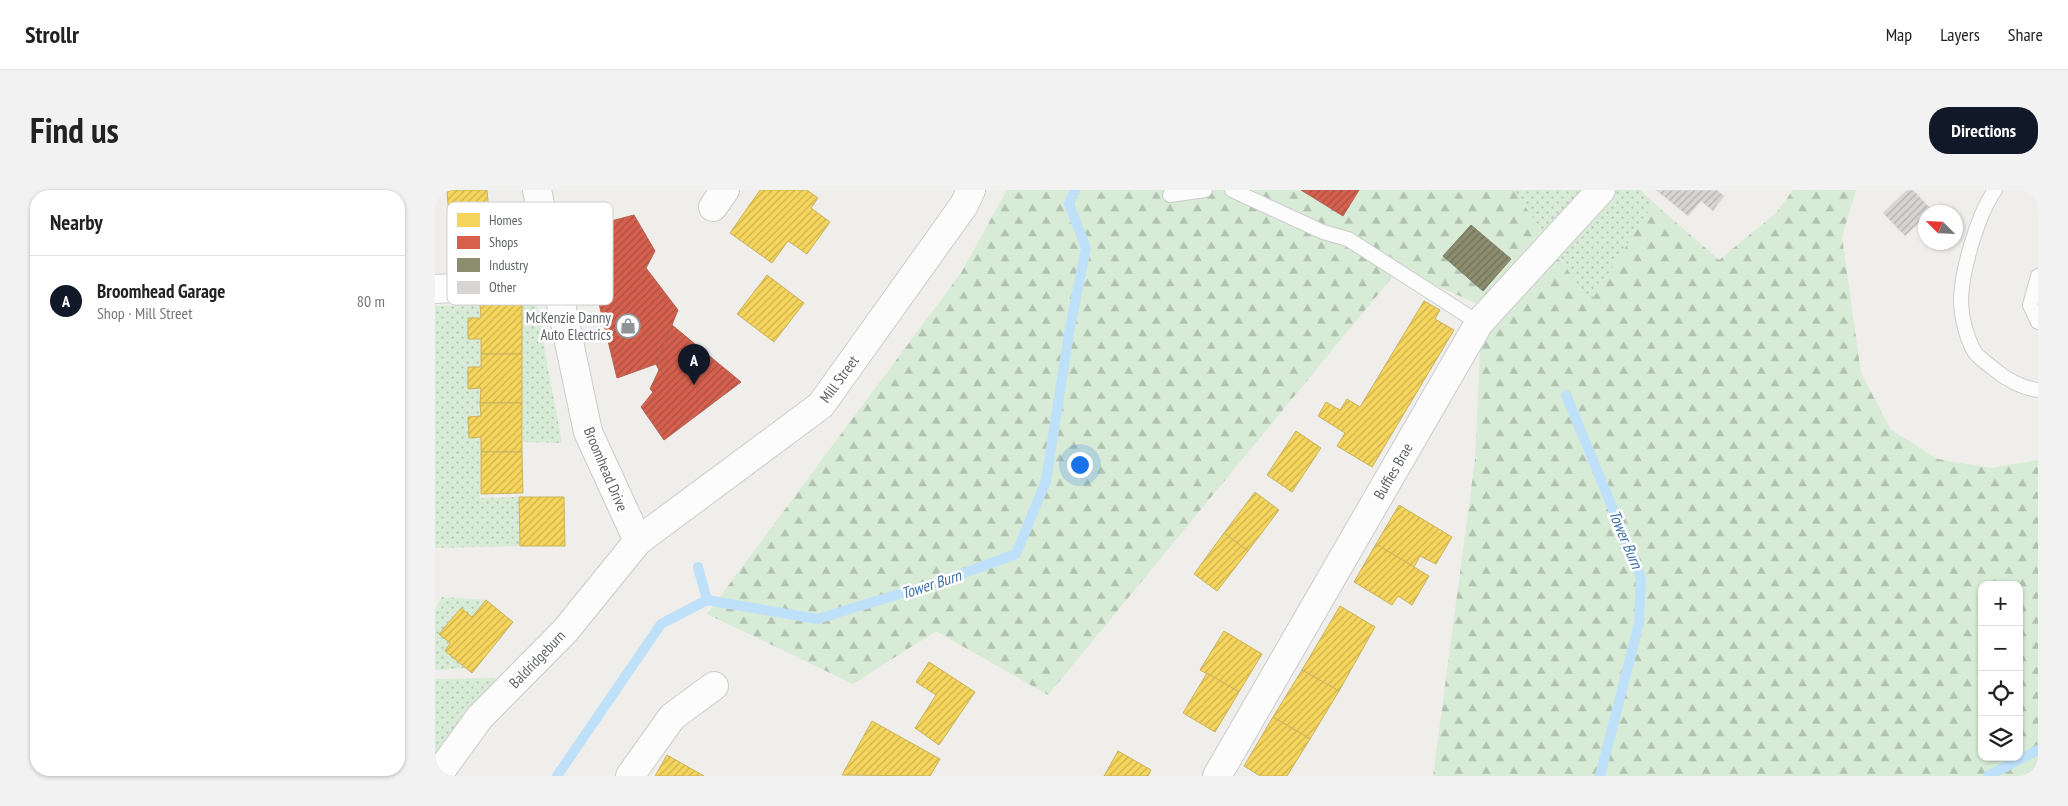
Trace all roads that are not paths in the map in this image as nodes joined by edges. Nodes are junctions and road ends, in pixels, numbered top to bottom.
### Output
1 (971, 190) edge
2 (1205, 190) edge
3 (1232, 190) edge
4 (1601, 190) edge
5 (1995, 190) edge
6 (1170, 194) dead end
7 (2038, 276) edge
8 (561, 305) edge
9 (2038, 322) edge
10 (1479, 323) junction
11 (2038, 390) edge
12 (638, 541) junction
13 (714, 686) dead end
14 (437, 776) edge
15 (630, 776) edge
16 (1217, 776) edge

1 - 12 street, Mill Street
2 - 6 lane
3 - 10 lane
4 - 10 street, Buffies Brae
5 - 11 lane
7 - 9 lane
8 - 12 street, Broomhead Drive
10 - 16 street, Buffies Brae
12 - 14 street, Baldridgeburn
13 - 15 street

